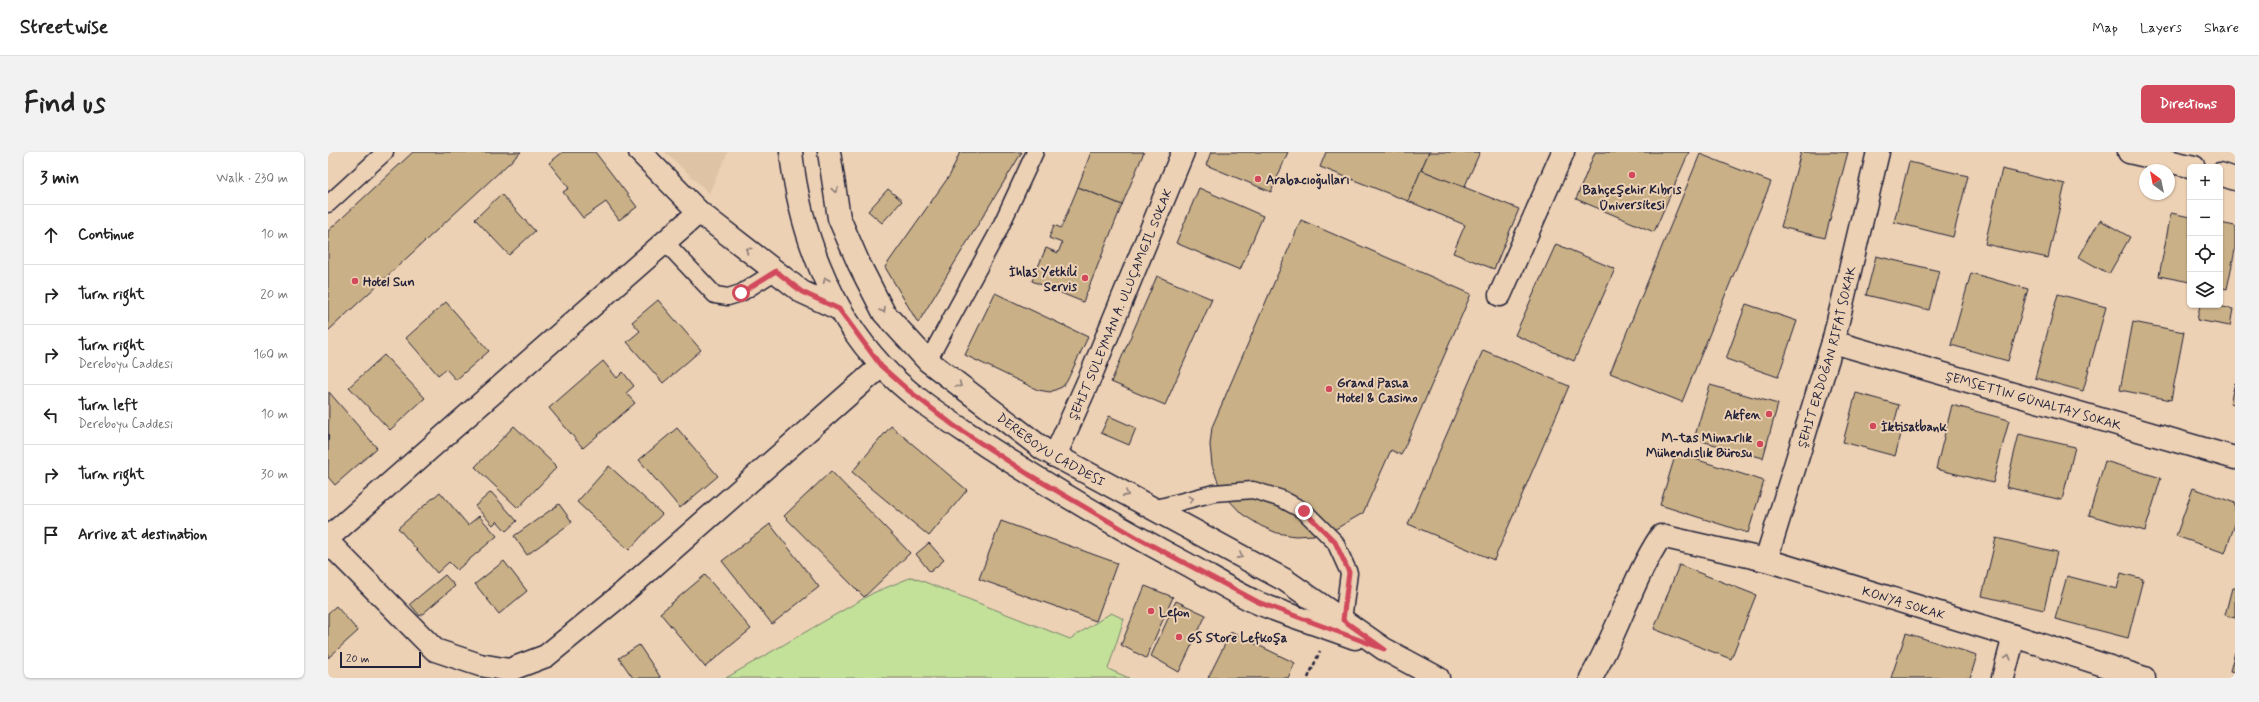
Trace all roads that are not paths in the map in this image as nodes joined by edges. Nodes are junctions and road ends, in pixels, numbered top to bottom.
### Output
1 (386, 152) edge
2 (640, 152) edge
3 (791, 152) edge
4 (828, 152) edge
5 (1034, 152) edge
6 (1183, 152) edge
7 (1563, 152) edge
8 (1878, 152) edge
9 (2130, 152) edge
10 (2183, 160) edge
11 (2223, 175) edge
12 (2235, 179) edge
13 (328, 204) edge
14 (699, 212) junction
15 (665, 242) junction
16 (776, 271) junction
17 (1500, 296) dead end
18 (839, 309) junction
19 (1833, 342) junction
20 (928, 361) junction
21 (881, 366) junction
22 (1055, 456) junction
23 (2235, 458) edge
24 (1153, 509) junction
25 (328, 538) edge
26 (328, 542) edge
27 (1766, 560) junction
28 (1343, 620) junction
29 (2014, 636) junction
30 (1384, 649) junction
31 (1438, 678) edge
32 (1591, 678) edge
33 (2003, 678) edge
34 (2144, 678) edge

1 - 13 lane
2 - 14 street
18 -> 3 street, DEREBOYU CADDESI
4 -> 20 street, DEREBOYU CADDESI
5 - 20 lane
6 - 22 street, ŞEHIT SÜLEYMAN A. ULUÇAMGIL SOKAK
7 - 17 street
8 - 19 street, ŞEHIT ERDOĞAN RIFAT SOKAK
9 - 10 street
11 - 12 street
14 - 15 street
16 -> 14 street
15 - 16 lane
15 - 25 street
16 - 18 street
18 - 21 street, DEREBOYU CADDESI
19 - 23 street, ŞEMSETTIN GÜNALTAY SOKAK
19 - 27 street, ŞEHIT ERDOĞAN RIFAT SOKAK
20 -> 22 street, DEREBOYU CADDESI
21 - 26 street
21 - 30 street, DEREBOYU CADDESI
22 -> 24 street, DEREBOYU CADDESI
24 -> 28 street, DEREBOYU CADDESI
24 -> 28 lane
27 - 29 street, KONYA SOKAK
27 - 32 street, KONYA SOKAK
28 - 30 street, DEREBOYU CADDESI
33 -> 29 street
29 - 34 street, KONYA SOKAK
30 - 31 street, DEREBOYU CADDESI

